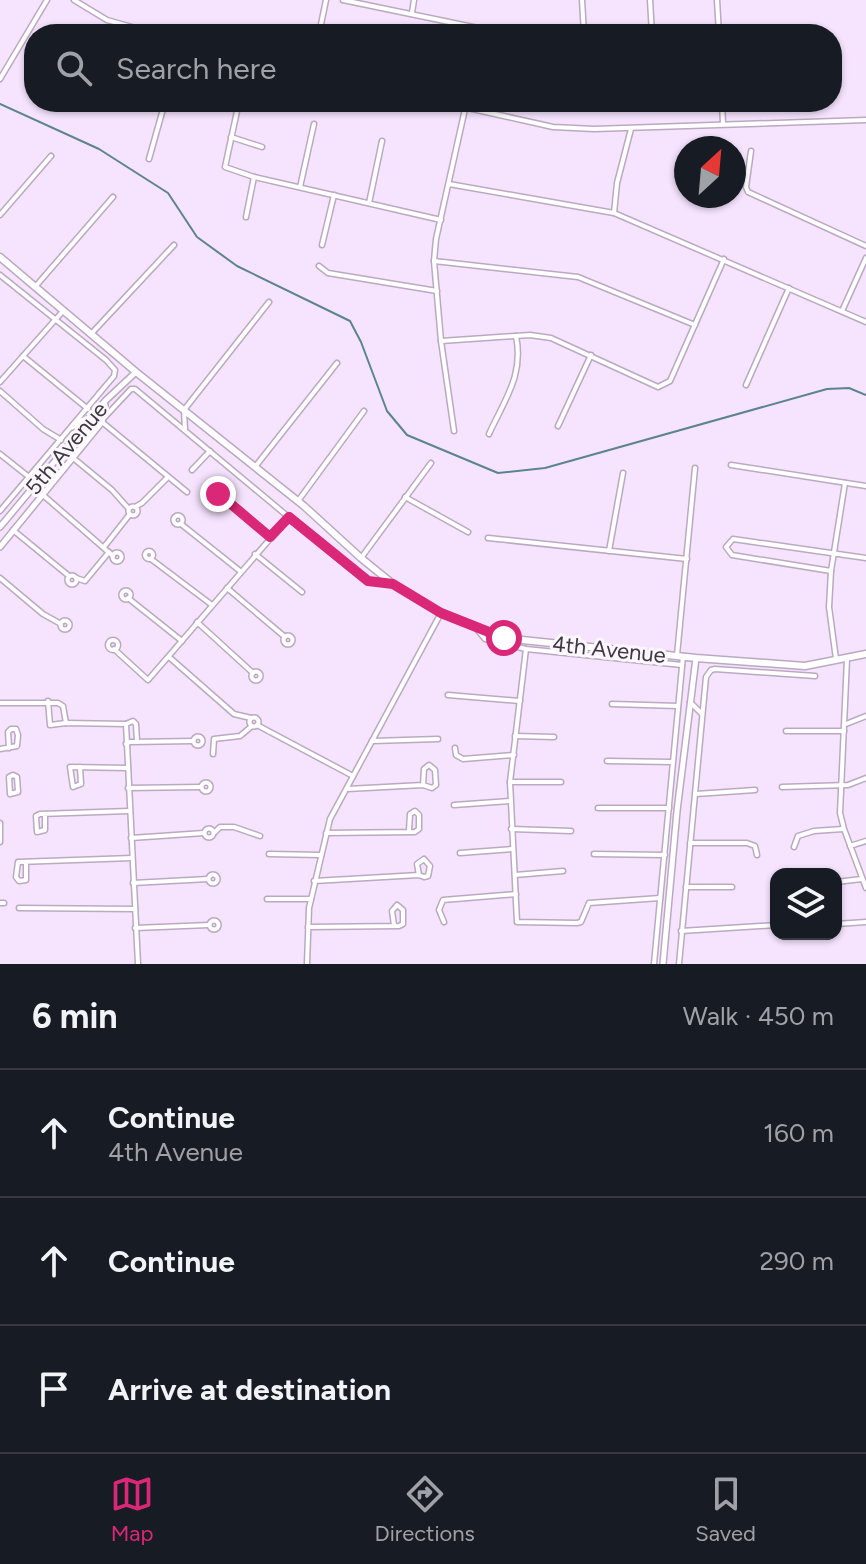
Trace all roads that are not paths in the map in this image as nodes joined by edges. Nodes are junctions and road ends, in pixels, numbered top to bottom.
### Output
1 (47, 0) edge
2 (74, 0) edge
3 (326, 0) edge
4 (343, 0) edge
5 (414, 0) edge
6 (582, 0) edge
7 (650, 0) edge
8 (717, 0) edge
9 (81, 2) edge
10 (412, 13) junction
11 (32, 24) edge
12 (121, 24) edge
13 (321, 24) edge
14 (462, 24) edge
15 (583, 24) edge
16 (651, 24) edge
17 (718, 24) edge
18 (24, 36) edge
19 (2, 71) edge
20 (0, 79) edge
21 (162, 112) edge
22 (237, 112) edge
23 (464, 112) edge
24 (480, 112) edge
25 (722, 112) edge
26 (866, 120) edge
27 (314, 124) dead end
28 (723, 124) junction
29 (631, 129) junction
30 (231, 137) junction
31 (382, 141) dead end
32 (262, 147) dead end
33 (751, 151) dead end
34 (51, 156) dead end
35 (149, 159) dead end
36 (254, 177) junction
37 (449, 184) junction
38 (300, 187) junction
39 (334, 195) junction
40 (113, 197) dead end
41 (369, 203) junction
42 (614, 213) junction
43 (0, 215) edge
44 (246, 217) dead end
45 (441, 220) junction
46 (174, 245) dead end
47 (322, 245) dead end
48 (866, 246) edge
49 (0, 257) edge
50 (866, 258) edge
51 (724, 259) junction
52 (434, 261) junction
53 (319, 266) dead end
54 (0, 275) edge
55 (35, 287) junction
56 (789, 288) junction
57 (437, 291) junction
58 (269, 302) dead end
59 (63, 311) junction
60 (842, 311) junction
61 (72, 318) junction
62 (55, 321) junction
63 (866, 322) edge
64 (695, 325) junction
65 (63, 328) junction
66 (91, 334) junction
67 (516, 336) junction
68 (441, 341) junction
69 (102, 343) junction
70 (88, 346) junction
71 (591, 355) junction
72 (23, 356) junction
73 (337, 363) dead end
74 (136, 372) junction
75 (0, 382) edge
76 (746, 385) dead end
77 (0, 391) edge
78 (105, 401) junction
79 (88, 409) junction
80 (184, 410) junction
81 (364, 411) dead end
82 (92, 418) junction
83 (102, 420) junction
84 (558, 426) dead end
85 (72, 427) junction
86 (185, 430) junction
87 (454, 431) dead end
88 (489, 434) dead end
89 (61, 440) junction
90 (210, 451) junction
91 (0, 454) edge
92 (72, 457) junction
93 (431, 463) dead end
94 (731, 465) dead end
95 (255, 467) junction
96 (695, 468) dead end
97 (192, 470) dead end
98 (623, 473) dead end
99 (29, 477) junction
100 (168, 477) junction
101 (845, 483) junction
102 (866, 486) edge
103 (187, 492) dead end
104 (41, 494) junction
105 (405, 497) junction
106 (225, 499) dead end
107 (298, 501) junction
108 (0, 511) edge
109 (129, 512) junction
110 (289, 517) junction
111 (181, 524) dead end
112 (0, 527) edge
113 (13, 530) junction
114 (468, 532) dead end
115 (270, 537) junction
116 (488, 538) dead end
117 (0, 547) edge
118 (104, 547) junction
119 (609, 551) junction
120 (255, 554) junction
121 (834, 554) junction
122 (361, 558) junction
123 (866, 558) edge
124 (151, 559) dead end
125 (687, 559) junction
126 (240, 571) junction
127 (831, 571) junction
128 (0, 578) edge
129 (393, 584) junction
130 (227, 588) junction
131 (302, 592) dead end
132 (128, 598) dead end
133 (212, 605) junction
134 (441, 613) junction
135 (197, 622) junction
136 (61, 624) dead end
137 (473, 626) junction
138 (285, 637) dead end
139 (182, 641) junction
140 (114, 649) dead end
141 (526, 649) junction
142 (866, 654) edge
143 (680, 656) junction
144 (169, 657) junction
145 (696, 658) junction
146 (847, 659) junction
147 (836, 662) junction
148 (682, 665) junction
149 (253, 673) dead end
150 (815, 676) dead end
151 (448, 695) dead end
152 (48, 701) junction
153 (520, 701) junction
154 (690, 702) junction
155 (0, 703) edge
156 (612, 704) dead end
157 (678, 706) junction
158 (702, 714) junction
159 (866, 716) edge
160 (66, 723) junction
161 (126, 724) junction
162 (255, 725) junction
163 (844, 728) junction
164 (786, 731) dead end
165 (515, 736) junction
166 (554, 737) dead end
167 (438, 739) dead end
168 (137, 741) junction
169 (193, 741) dead end
170 (372, 741) junction
171 (126, 744) junction
172 (9, 748) junction
173 (455, 748) dead end
174 (0, 749) edge
175 (213, 754) dead end
176 (514, 755) junction
177 (607, 761) dead end
178 (673, 762) junction
179 (80, 767) junction
180 (128, 768) junction
181 (353, 776) junction
182 (866, 778) edge
183 (510, 782) junction
184 (561, 782) dead end
185 (423, 785) junction
186 (840, 785) junction
187 (201, 787) dead end
188 (782, 787) dead end
189 (128, 788) junction
190 (347, 789) junction
191 (755, 790) dead end
192 (0, 794) edge
193 (10, 794) dead end
194 (696, 794) junction
195 (510, 801) junction
196 (454, 805) dead end
197 (598, 808) dead end
198 (669, 808) junction
199 (129, 811) junction
200 (45, 815) dead end
201 (0, 823) edge
202 (511, 829) junction
203 (844, 829) junction
204 (409, 830) junction
205 (571, 831) dead end
206 (326, 833) junction
207 (260, 836) dead end
208 (131, 838) junction
209 (866, 841) edge
210 (0, 842) edge
211 (690, 843) junction
212 (850, 846) junction
213 (794, 847) dead end
214 (512, 849) junction
215 (460, 853) dead end
216 (269, 854) dead end
217 (594, 854) dead end
218 (321, 855) junction
219 (665, 855) junction
220 (757, 855) dead end
221 (132, 858) junction
222 (26, 863) junction
223 (563, 871) dead end
224 (419, 875) junction
225 (515, 875) junction
226 (208, 879) dead end
227 (862, 879) junction
228 (314, 881) junction
229 (842, 881) edge
230 (133, 883) junction
231 (686, 887) junction
232 (732, 887) dead end
233 (866, 888) edge
234 (516, 894) junction
235 (660, 898) junction
236 (267, 899) dead end
237 (311, 899) junction
238 (19, 908) dead end
239 (135, 909) junction
240 (444, 922) dead end
241 (866, 922) edge
242 (842, 924) edge
243 (209, 925) dead end
244 (394, 925) junction
245 (770, 925) edge
246 (308, 927) junction
247 (135, 928) junction
248 (681, 931) junction
249 (138, 964) edge
250 (307, 964) edge
251 (654, 964) edge
252 (663, 964) edge
253 (679, 964) edge

1 - 11 street
2 - 9 street
3 - 13 street
4 - 10 street
5 - 10 street
6 - 15 street
7 - 16 street
8 - 17 street
9 - 12 street
10 - 14 street
18 - 19 street
19 - 20 street
21 - 35 street
22 - 30 street
23 - 37 street
24 - 29 street
25 - 28 street
26 - 28 street
27 - 38 street
28 - 29 street
29 - 42 street
30 - 32 street
30 - 36 street
31 - 41 street
33 - 48 street
34 - 43 street
36 - 38 street
36 - 44 street
37 - 42 street
37 - 45 street
38 - 39 street
39 - 41 street
39 - 47 street
40 - 55 street
41 - 45 street
42 - 51 street
45 - 52 street
46 - 66 street
49 - 55 main road, 4th Avenue
50 - 60 street
51 - 56 street
51 - 64 street
52 - 57 street
52 - 64 street
53 - 57 street
54 - 62 street
55 - 59 main road, 4th Avenue
56 - 60 street
56 - 76 street
57 - 68 street
58 - 80 street
59 - 61 main road, 4th Avenue
59 - 62 street
60 - 63 street
61 - 65 street
61 - 66 main road, 4th Avenue
62 - 65 street
62 - 72 street
64 - 71 street
65 - 70 street
66 - 69 main road, 4th Avenue
67 - 68 street
67 - 71 street
67 - 88 street
68 - 87 street
69 - 70 street
69 - 74 main road, 4th Avenue
70 - 79 street
71 - 84 street
72 - 75 street
72 - 79 street
73 - 95 street
74 - 78 street, 5th Avenue
74 - 80 main road, 4th Avenue
77 - 89 street
78 - 82 street, 5th Avenue
78 - 83 street
79 - 85 street
80 - 86 street
80 - 95 main road, 4th Avenue
81 - 107 street
82 - 85 street
82 - 112 street, 5th Avenue
83 - 86 street
83 - 92 street
83 - 100 street
85 - 89 street
86 - 90 street
89 - 99 street
90 - 97 street
90 - 110 street
91 - 99 street
92 - 104 street
92 - 109 street
93 - 105 street
94 - 101 street
95 - 107 main road, 4th Avenue
96 - 125 street
98 - 119 street
99 - 108 street
100 - 103 street
100 - 109 street
101 - 102 street
101 - 121 street
104 - 113 street
104 - 118 street
105 - 114 street
105 - 122 street
106 - 115 street
107 - 122 main road, 4th Avenue
109 - 118 street
110 - 115 street
110 - 129 street
111 - 126 street
113 - 117 street
113 - 118 street
115 - 120 street
116 - 119 street
119 - 125 street
120 - 126 street
120 - 131 street
121 - 123 street
121 - 127 street
121 - 127 street
122 - 129 main road, 4th Avenue
124 - 133 street
125 - 143 street
126 - 130 street
127 - 147 street
128 - 136 street
129 - 134 main road, 4th Avenue
130 - 133 street
130 - 138 street
132 - 139 street
133 - 135 street
134 - 137 main road, 4th Avenue
134 - 170 street
135 - 139 street
135 - 149 street
137 - 141 street
137 - 143 main road, 4th Avenue
139 - 144 street
140 - 144 street
141 - 148 street
141 - 153 street
142 - 146 main road, 4th Avenue
143 - 145 main road, 4th Avenue
143 - 148 street
144 - 162 street
145 - 147 main road, 4th Avenue
145 - 154 street
146 - 147 main road, 4th Avenue
146 - 163 street
148 - 157 street
150 - 158 street
151 - 153 street
152 - 155 street
152 - 160 street
152 - 160 street
153 - 165 street
154 - 158 street
154 - 252 street
156 - 157 street
157 - 178 street
158 - 194 street
159 - 163 street
160 - 161 street
161 - 168 street
161 - 171 street
162 - 175 street
162 - 181 street
163 - 164 street
163 - 186 street
165 - 166 street
165 - 176 street
167 - 170 street
168 - 169 street
168 - 171 street
170 - 181 street
171 - 180 street
172 - 172 street
172 - 174 street
173 - 176 street
176 - 183 street
177 - 178 street
178 - 198 street
179 - 179 street
179 - 180 street
180 - 189 street
181 - 190 street
182 - 186 street
183 - 184 street
183 - 195 street
185 - 185 street
185 - 190 street
186 - 188 street
186 - 203 street
187 - 189 street
189 - 199 street
190 - 206 street
191 - 194 street
192 - 193 street
194 - 211 street
195 - 196 street
195 - 202 street
197 - 198 street
198 - 219 street
199 - 200 street
199 - 208 street
201 - 210 street
202 - 205 street
202 - 214 street
203 - 212 street
203 - 213 street
204 - 204 street
204 - 206 street
206 - 218 street
207 - 208 street
208 - 221 street
209 - 212 street
211 - 220 street
211 - 231 street
212 - 227 street
214 - 215 street
214 - 225 street
216 - 218 street
217 - 219 street
218 - 228 street
219 - 235 street
221 - 222 street
221 - 230 street
222 - 222 street
223 - 225 street
224 - 224 street
224 - 228 street
225 - 234 street
226 - 230 street
227 - 229 street
227 - 233 street
228 - 237 street
230 - 239 street
231 - 232 street
231 - 248 street
234 - 235 street
234 - 240 street
235 - 251 street
236 - 237 street
237 - 246 street
238 - 239 street
239 - 247 street
241 - 242 street
243 - 247 street
244 - 244 street
244 - 246 street
245 - 248 street
246 - 250 street
247 - 249 street
248 - 253 street

